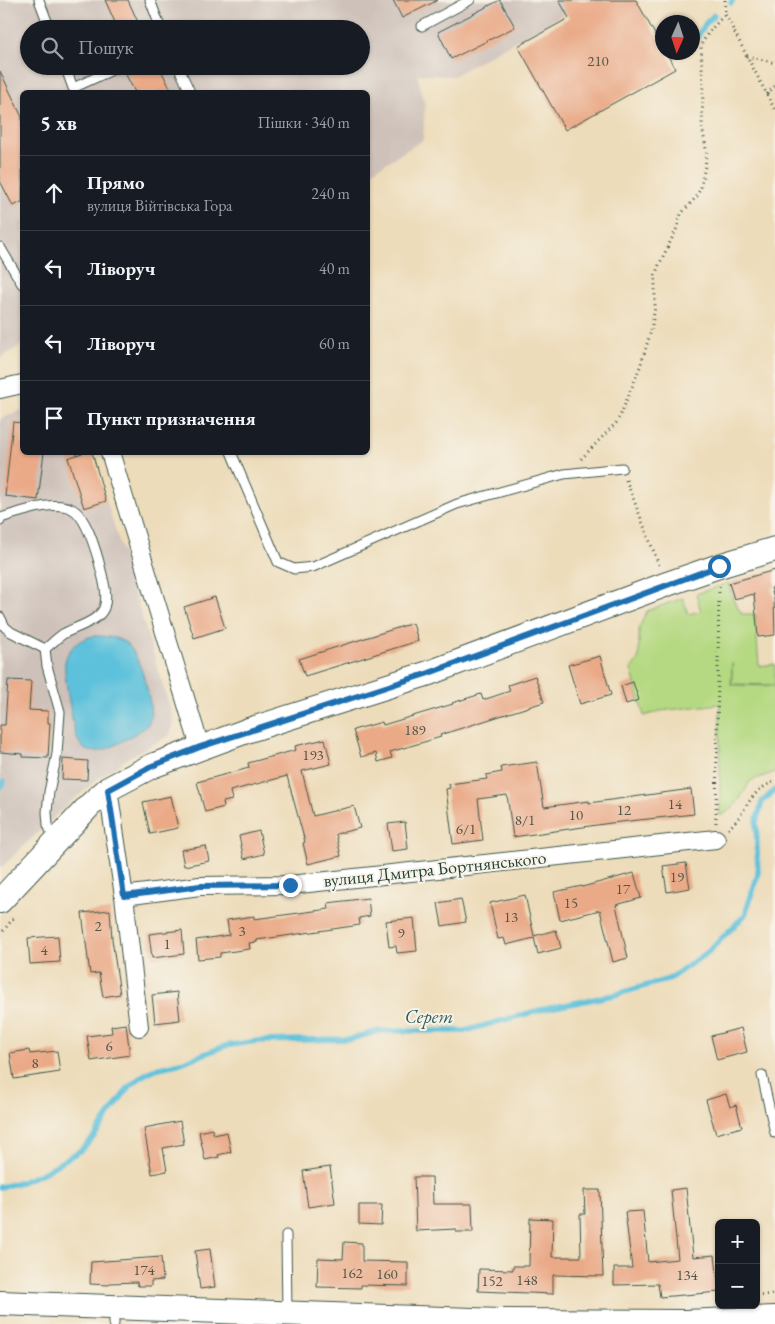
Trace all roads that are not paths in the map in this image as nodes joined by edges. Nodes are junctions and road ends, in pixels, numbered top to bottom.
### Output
1 (39, 0) edge
2 (150, 0) edge
3 (470, 0) edge
4 (47, 20) edge
5 (158, 20) edge
6 (422, 26) dead end
7 (68, 75) edge
8 (101, 75) edge
9 (182, 75) edge
10 (189, 90) edge
11 (0, 247) edge
12 (20, 281) edge
13 (20, 384) edge
14 (0, 389) edge
15 (111, 455) edge
16 (232, 455) edge
17 (622, 468) road end
18 (0, 521) edge
19 (775, 549) edge
20 (0, 617) edge
21 (45, 649) junction
22 (200, 747) junction
23 (108, 790) junction
24 (716, 838) road end
25 (55, 841) junction
26 (124, 896) junction
27 (10, 905) edge
28 (139, 1027) dead end
29 (762, 1075) dead end
30 (775, 1133) edge
31 (286, 1235) dead end
32 (0, 1303) edge
33 (287, 1314) junction
34 (114, 1316) edge
35 (775, 1318) edge
36 (500, 1323) edge
37 (620, 1323) edge
38 (704, 1323) edge

1 - 4 lane
2 - 5 lane
3 - 6 lane
7 - 8 lane
9 - 10 lane
11 - 12 lane
13 - 14 street
15 - 22 street
16 - 17 lane
18 - 21 lane
19 - 22 street
20 - 21 lane
21 - 25 lane
22 - 23 street
23 - 25 street
23 - 26 street
24 - 26 street, вулиця Дмитра Бортнянського
25 - 27 street
26 - 28 street
29 - 30 lane
31 - 33 lane
32 - 34 street
33 - 34 street
33 - 36 street
35 - 38 street
36 - 37 street
37 - 38 street

